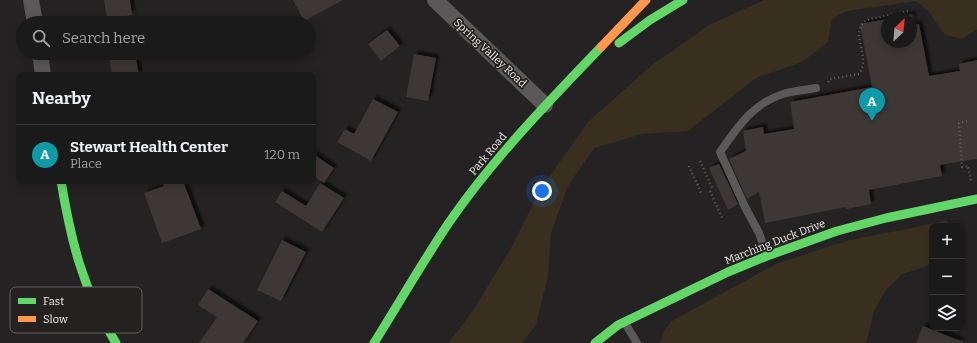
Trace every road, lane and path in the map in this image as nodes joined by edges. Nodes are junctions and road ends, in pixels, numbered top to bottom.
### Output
1 (31, 0) edge
2 (435, 0) edge
3 (646, 0) edge
4 (683, 0) edge
5 (908, 10) dead end
6 (34, 16) edge
7 (41, 60) edge
8 (43, 72) edge
9 (571, 78) junction
10 (816, 88) joint
11 (545, 105) junction
12 (967, 121) dead end
13 (700, 161) dead end
14 (689, 166) dead end
15 (61, 184) edge
16 (972, 187) dead end
17 (702, 194) dead end
18 (977, 199) edge
19 (722, 218) dead end
20 (767, 256) junction
21 (86, 287) edge
22 (624, 322) junction
23 (109, 333) edge
24 (116, 343) edge
25 (374, 343) edge
26 (595, 343) edge
27 (637, 343) edge

1 - 6 street
2 - 11 street, Spring Valley Road
3 - 9 street, Park Road
4 - 9 street
5 - 10 path
7 - 8 street
9 - 11 street, Park Road
10 - 20 lane
11 - 25 street, Park Road
12 - 16 path
13 - 19 path
14 - 17 path
15 - 21 street
18 - 20 street, Marching Duck Drive
20 - 22 street, Marching Duck Drive
22 - 26 street, Marching Duck Drive
22 - 27 lane
23 - 24 street

